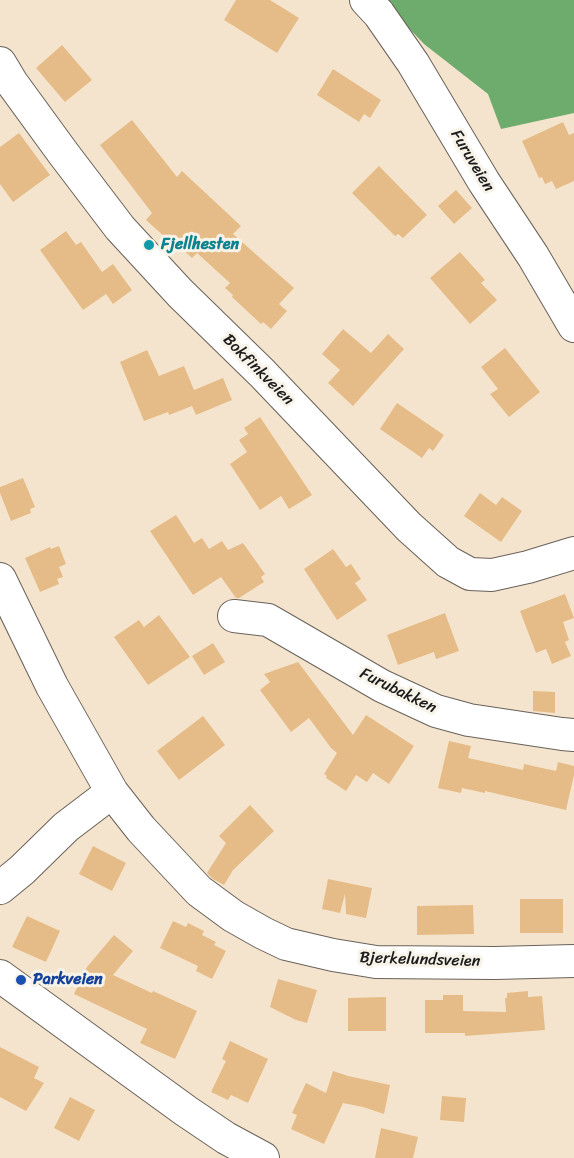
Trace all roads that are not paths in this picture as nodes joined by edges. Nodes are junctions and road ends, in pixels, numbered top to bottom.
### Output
1 (366, 0) edge
2 (0, 63) edge
3 (574, 326) edge
4 (574, 553) edge
5 (0, 579) edge
6 (234, 616) dead end
7 (574, 735) edge
8 (112, 792) junction
9 (0, 888) edge
10 (574, 961) edge
11 (0, 976) edge
12 (263, 1158) edge

1 - 3 street, Furuveien
2 - 4 street, Bokfinkveien
5 - 8 street, Bjerkelundsveien
6 - 7 street, Furubakken
8 - 9 street
8 - 10 street, Bjerkelundsveien
11 - 12 street

